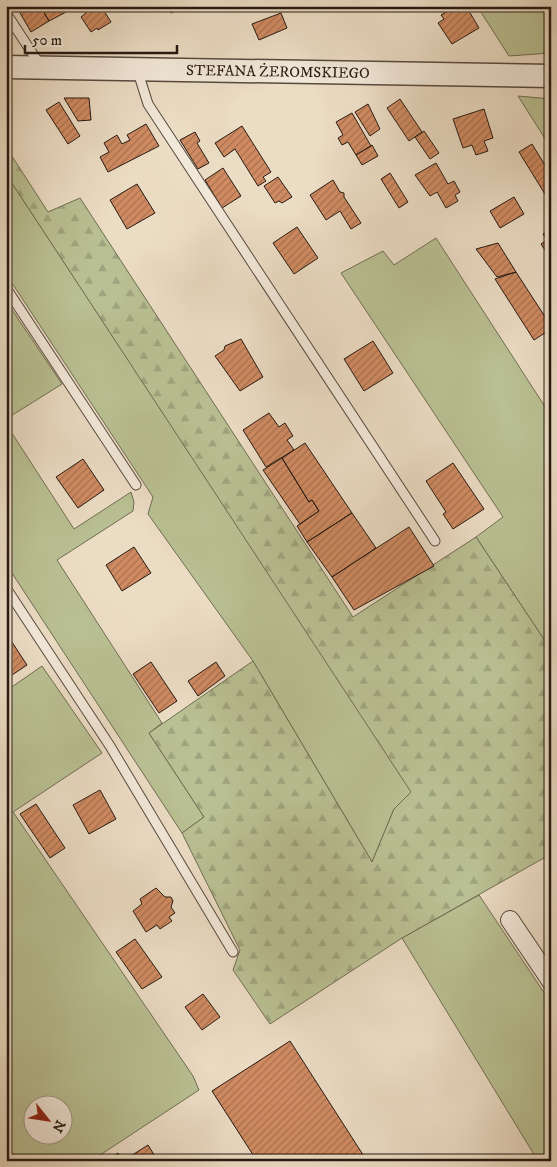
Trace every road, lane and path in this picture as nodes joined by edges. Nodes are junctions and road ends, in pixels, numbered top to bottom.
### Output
1 (6, 13) edge
2 (6, 67) edge
3 (41, 67) junction
4 (137, 69) junction
5 (551, 76) edge
6 (6, 288) edge
7 (136, 485) dead end
8 (435, 541) dead end
9 (6, 588) edge
10 (510, 920) dead end
11 (233, 952) dead end
12 (551, 981) edge

1 - 3 lane
2 - 3 street, STEFANA ŻEROMSKIEGO
3 - 4 street, STEFANA ŻEROMSKIEGO
4 - 5 street, STEFANA ŻEROMSKIEGO
4 - 8 lane
6 - 7 lane
9 - 11 lane
10 - 12 street

